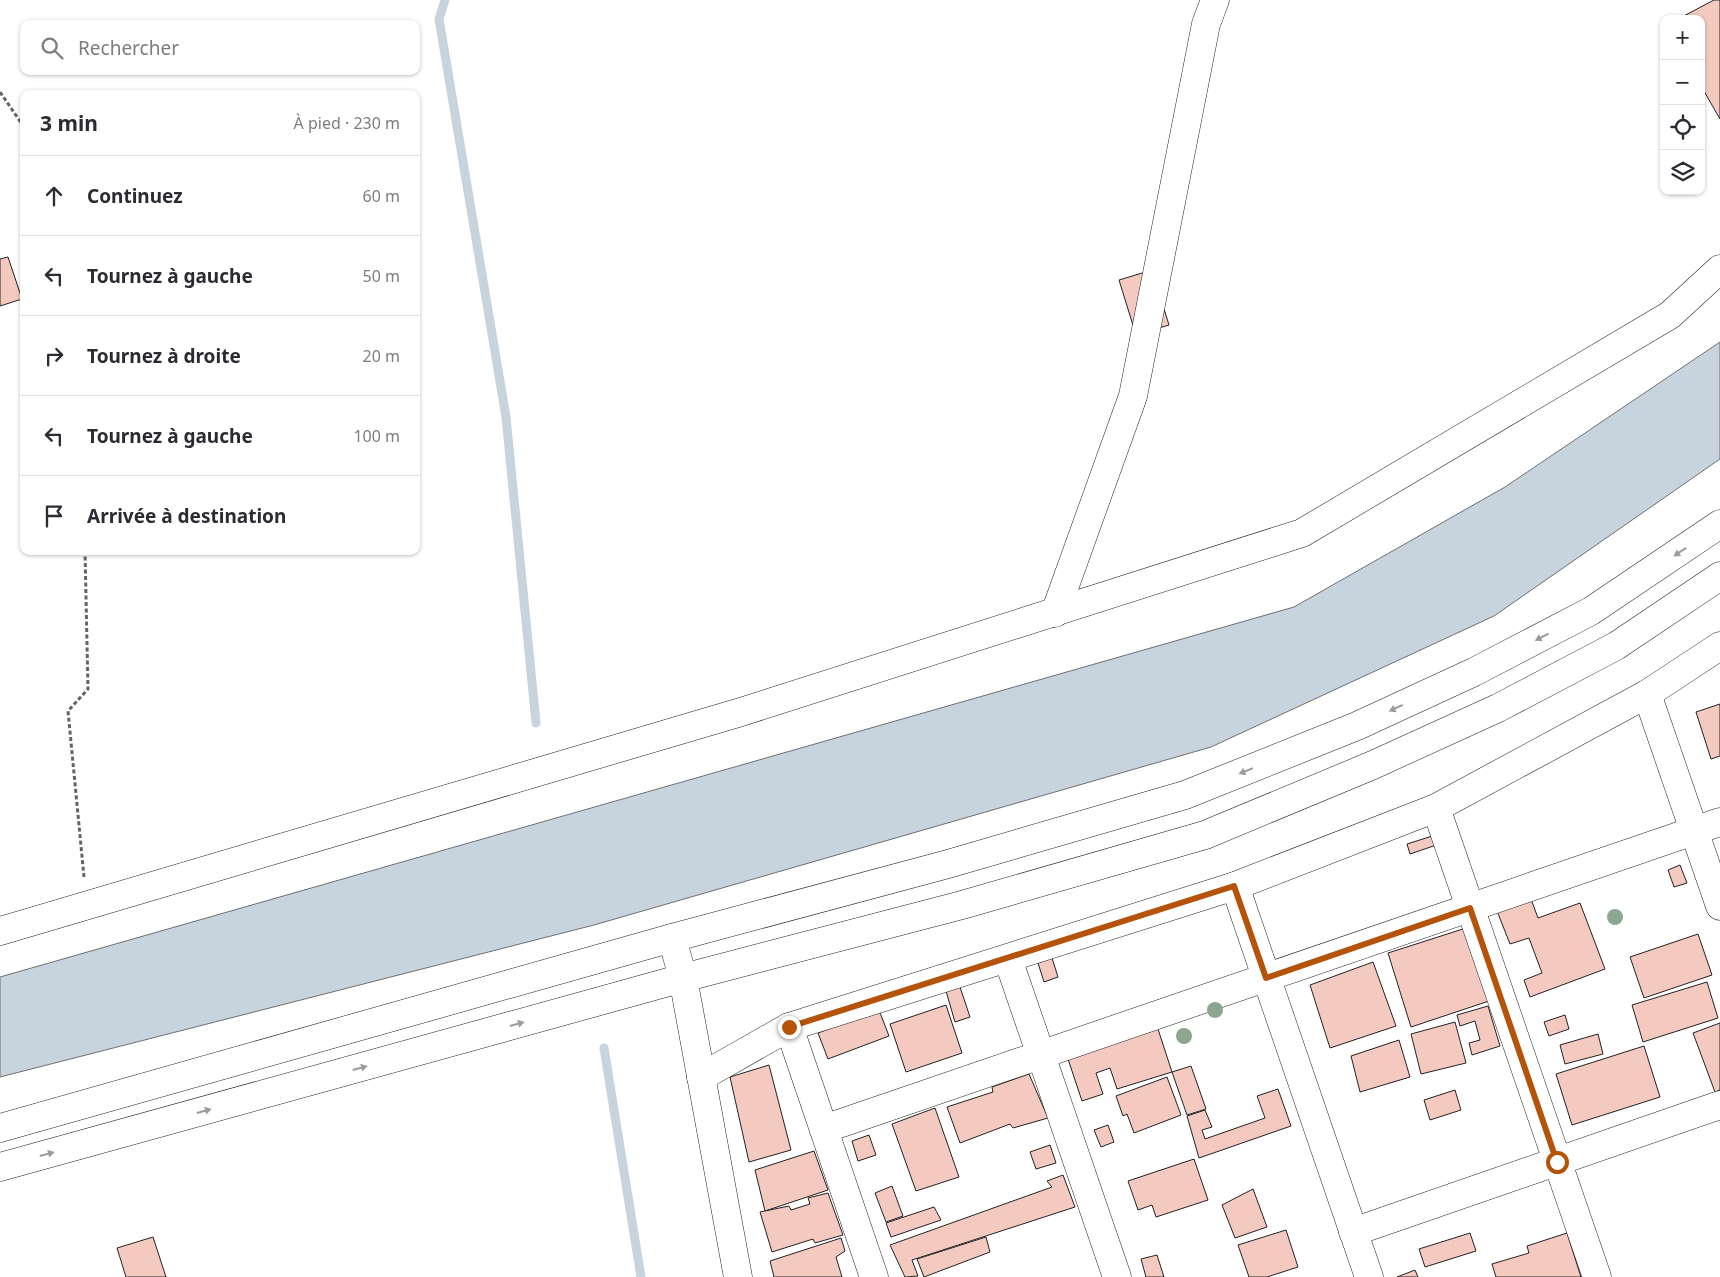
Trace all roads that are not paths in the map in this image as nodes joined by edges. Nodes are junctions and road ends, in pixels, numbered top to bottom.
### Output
1 (1215, 0) edge
2 (1720, 269) edge
3 (1720, 524) edge
4 (1720, 576) edge
5 (1055, 613) junction
6 (1720, 646) edge
7 (1647, 694) junction
8 (1436, 808) junction
9 (1720, 822) edge
10 (1694, 831) junction
11 (1234, 886) junction
12 (1720, 906) edge
13 (1470, 908) junction
14 (0, 931) edge
15 (672, 938) junction
16 (1008, 959) junction
17 (683, 978) junction
18 (1266, 978) junction
19 (789, 1027) junction
20 (1041, 1055) junction
21 (701, 1077) junction
22 (1720, 1105) edge
23 (0, 1128) edge
24 (824, 1129) junction
25 (1557, 1162) junction
26 (0, 1167) edge
27 (1353, 1232) junction
28 (738, 1277) edge
29 (874, 1277) edge
30 (1116, 1277) edge
31 (1368, 1277) edge
32 (1597, 1277) edge

1 - 5 street
2 - 5 street
3 -> 15 street
4 - 17 street
5 - 14 street
6 - 7 street
7 - 8 street
7 - 10 street
8 - 11 street
8 - 13 street
9 - 10 street
10 - 12 street
10 - 13 street
11 - 16 street
11 - 18 street
13 - 18 street
13 - 25 street
15 - 17 street
15 - 23 street
16 - 19 street
16 - 20 street
17 - 21 street
26 -> 17 street
18 - 20 street
18 - 27 street
19 - 21 street
19 - 24 street
20 - 24 street
20 - 30 street
21 - 28 street
22 - 25 street
24 - 29 street
25 - 27 street
25 - 32 street
27 - 31 street

